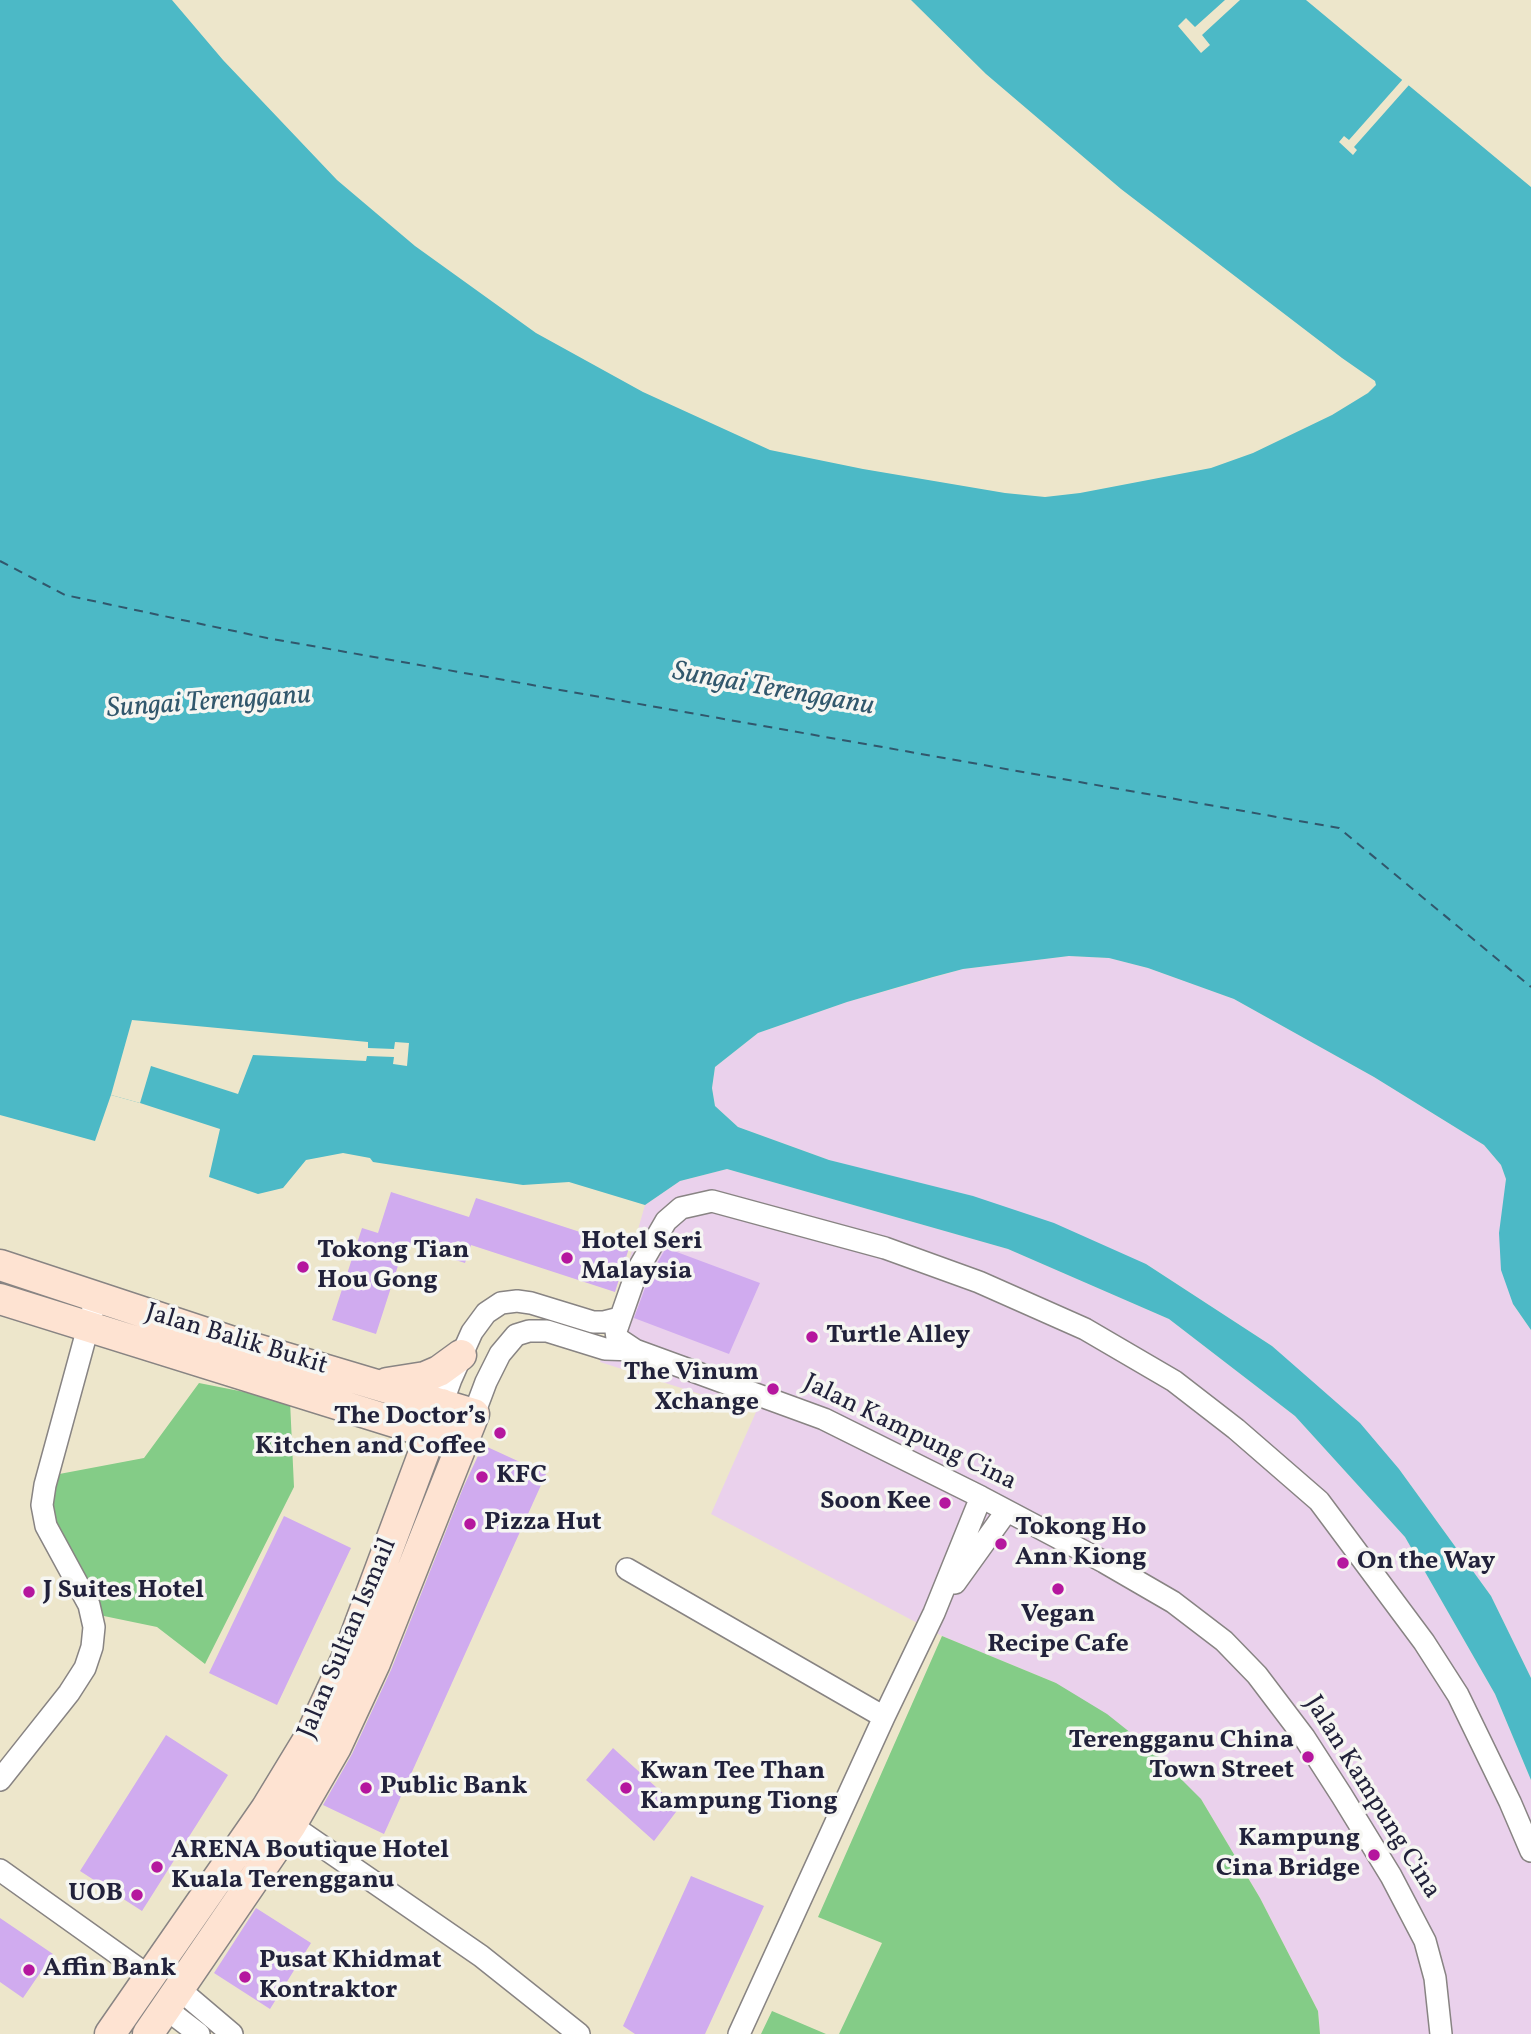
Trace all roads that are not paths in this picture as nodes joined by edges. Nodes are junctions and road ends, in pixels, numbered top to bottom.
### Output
1 (0, 1265) edge
2 (96, 1298) junction
3 (0, 1299) edge
4 (620, 1318) junction
5 (88, 1328) junction
6 (635, 1350) junction
7 (461, 1355) junction
8 (376, 1384) junction
9 (442, 1404) junction
10 (474, 1414) junction
11 (377, 1416) junction
12 (431, 1433) junction
13 (462, 1443) junction
14 (410, 1488) junction
15 (981, 1497) junction
16 (1006, 1511) junction
17 (627, 1570) dead end
18 (934, 1613) junction
19 (884, 1717) junction
20 (0, 1780) edge
21 (291, 1825) junction
22 (1531, 1851) edge
23 (0, 1870) edge
24 (150, 1977) junction
25 (172, 1999) junction
26 (110, 2034) edge
27 (148, 2034) edge
28 (199, 2034) edge
29 (233, 2034) edge
30 (579, 2034) edge
31 (739, 2034) edge
32 (1441, 2034) edge

1 - 2 main road, Jalan Balik Bukit
2 - 5 street
2 - 8 main road, Jalan Balik Bukit
3 - 5 main road, Jalan Balik Bukit
4 - 6 street
4 - 7 street
4 - 22 street
5 - 11 main road, Jalan Balik Bukit
5 - 20 street
6 - 10 street, Jalan Kampung Cina
6 - 15 street, Jalan Kampung Cina
7 - 8 main road
7 - 9 street
8 - 9 main road, Jalan Balik Bukit
9 - 10 main road, Jalan Balik Bukit
9 - 12 main road, Jalan Sultan Ismail
10 - 13 main road, Jalan Sultan Ismail
11 - 12 main road, Jalan Balik Bukit
11 - 14 main road
12 - 13 main road, Jalan Balik Bukit
12 - 14 main road, Jalan Sultan Ismail
13 - 21 main road, Jalan Sultan Ismail
14 - 24 main road, Jalan Sultan Ismail
15 - 16 street, Jalan Kampung Cina
15 - 18 street
16 - 18 street
16 - 32 street, Jalan Kampung Cina
17 - 19 street
18 - 19 street
19 - 31 street
21 - 25 main road, Jalan Sultan Ismail
21 - 30 street
23 - 24 street
24 - 26 main road, Jalan Sultan Ismail
25 - 27 main road, Jalan Sultan Ismail
25 - 28 street
25 - 29 street

